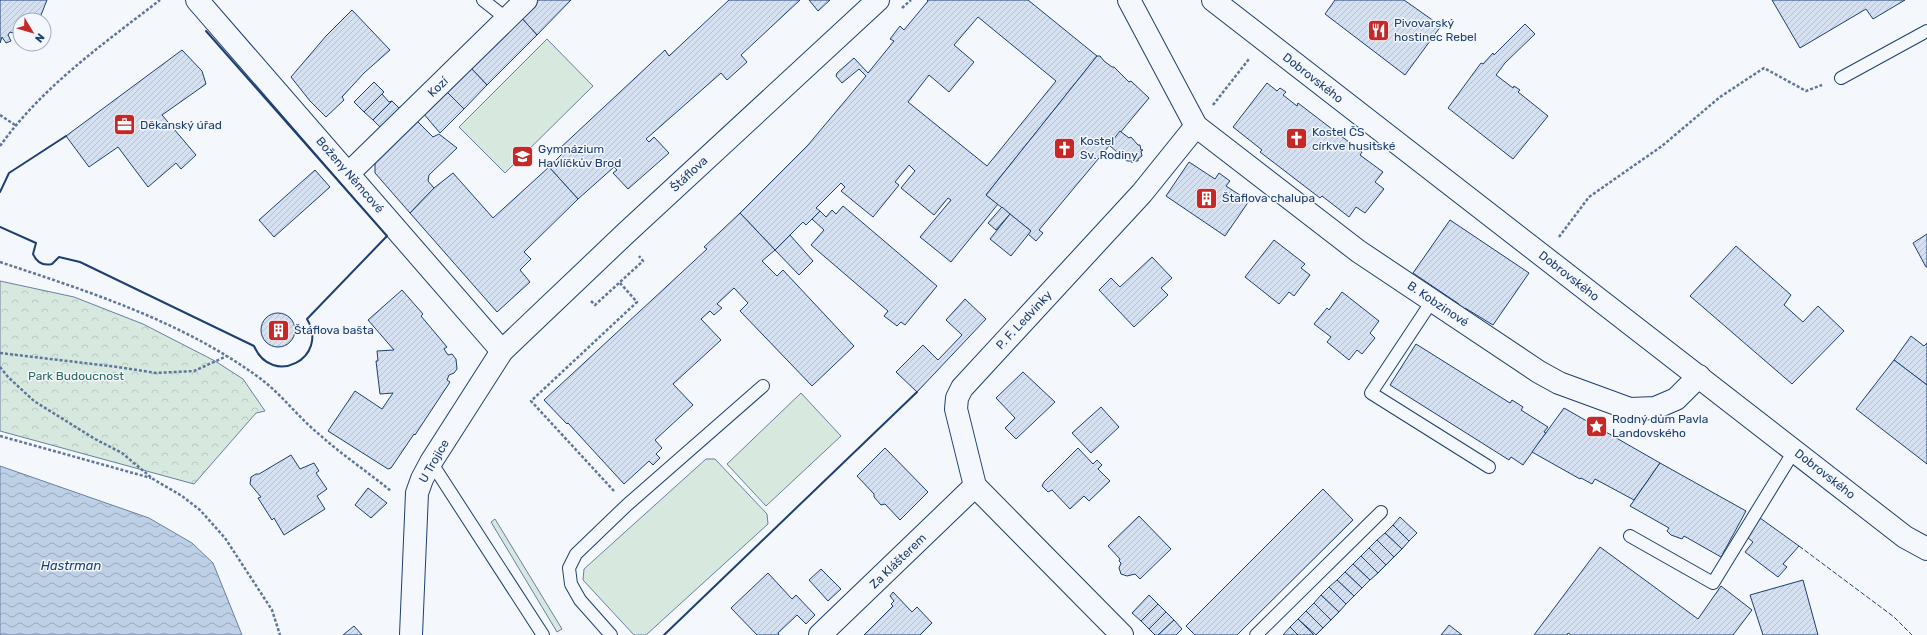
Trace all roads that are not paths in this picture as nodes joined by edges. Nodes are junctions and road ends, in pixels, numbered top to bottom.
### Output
1 (197, 0) edge
2 (483, 0) edge
3 (526, 0) edge
4 (878, 0) edge
5 (1129, 0) edge
6 (1213, 0) edge
7 (507, 19) junction
8 (1927, 31) edge
9 (1841, 78) road end
10 (1196, 126) junction
11 (349, 173) junction
12 (1432, 301) junction
13 (502, 351) junction
14 (1699, 376) junction
15 (763, 386) dead end
16 (1794, 450) junction
17 (432, 462) junction
18 (1489, 468) dead end
19 (975, 486) junction
20 (1381, 512) dead end
21 (1630, 536) dead end
22 (1927, 549) edge
23 (410, 635) edge
24 (543, 635) edge
25 (611, 635) edge
26 (820, 635) edge
27 (1122, 635) edge
28 (1256, 635) edge

1 - 11 street, Boženy Němcové
2 - 7 lane
3 - 7 street, Kozí
4 - 13 street, Štáflova
5 - 10 street
6 - 14 street, Dobrovského
7 - 11 street, Kozí
8 - 9 lane
10 - 12 street, B. Kobzinové
10 - 19 street, P. F. Ledvinky
11 - 13 street, Boženy Němcové
12 - 14 street, B. Kobzinové
12 - 18 lane
13 - 17 street, U Trojice
14 - 16 street, Dobrovského
15 - 25 lane
16 - 21 lane
16 - 22 street, Dobrovského
17 - 23 street, U Trojice
17 - 24 lane
19 - 26 street, Za Klášterem
19 - 27 street
20 - 28 lane

